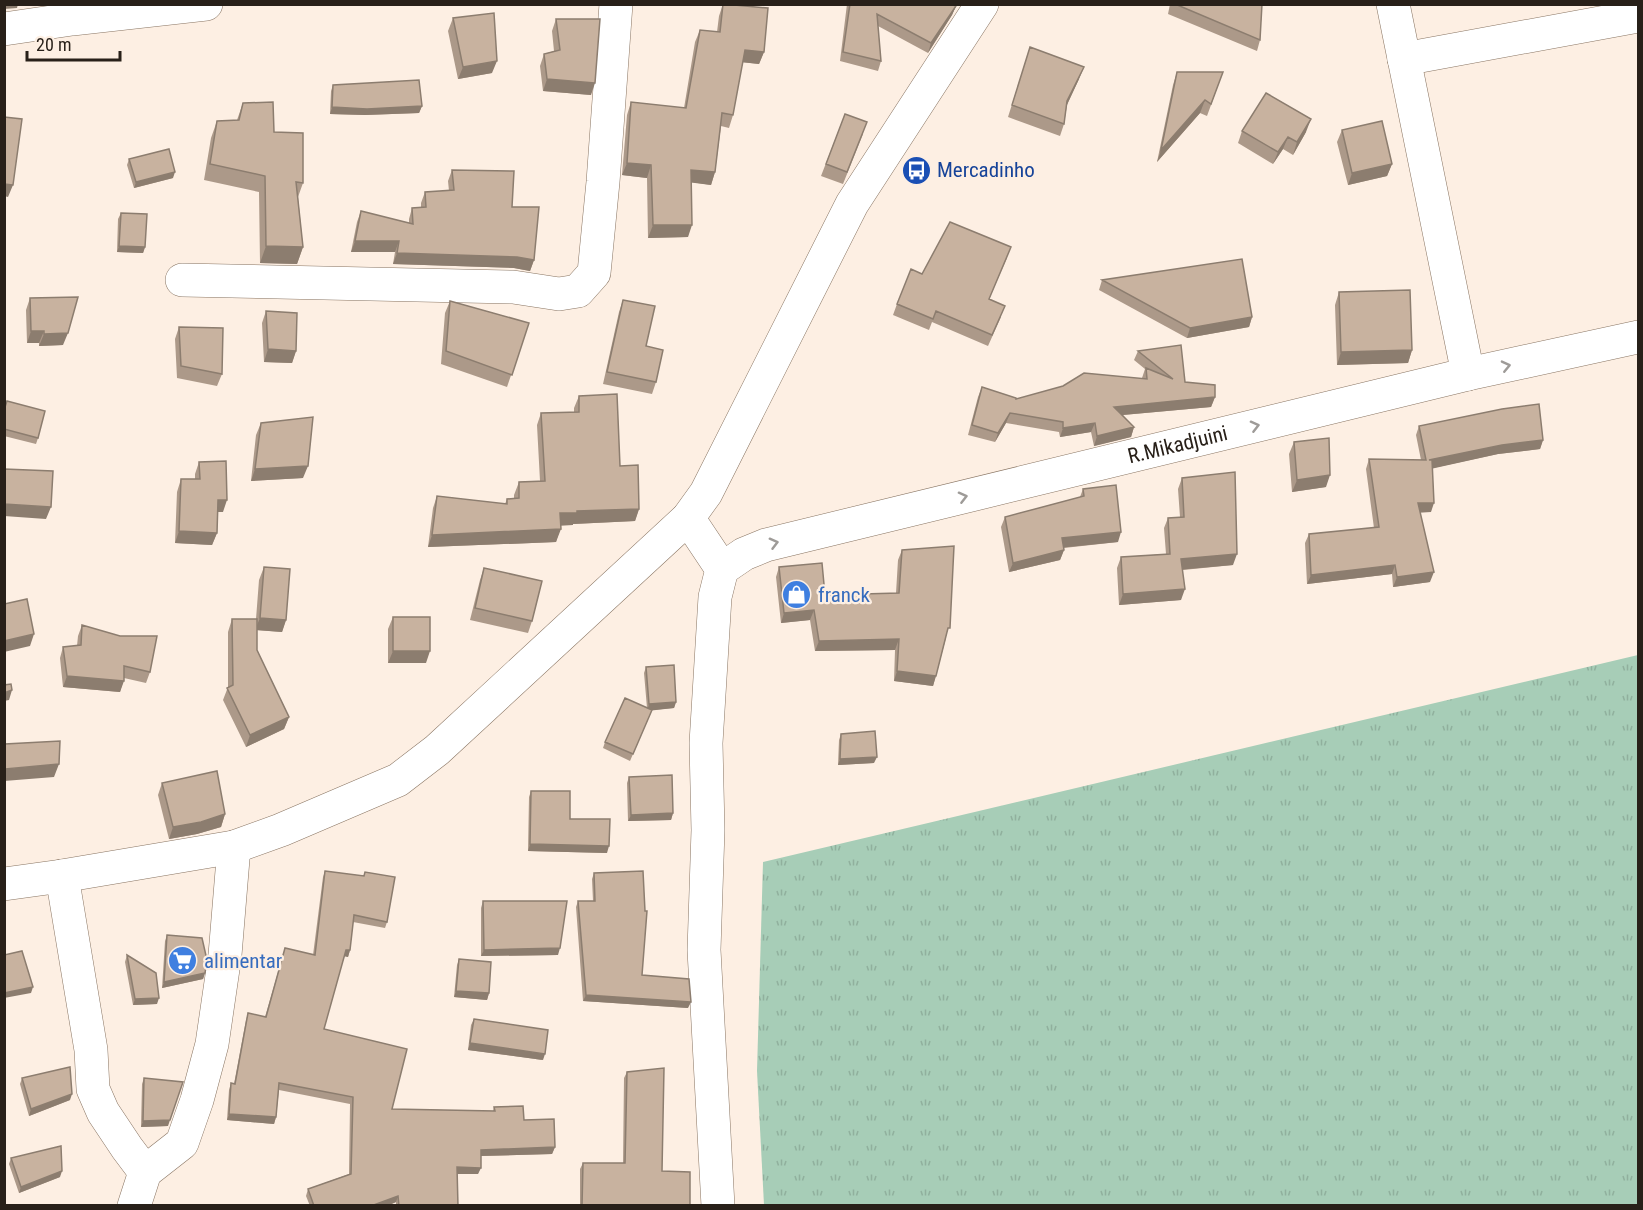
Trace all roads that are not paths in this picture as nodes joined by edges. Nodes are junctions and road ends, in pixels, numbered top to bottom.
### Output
1 (206, 4) edge
2 (616, 4) edge
3 (982, 4) edge
4 (1393, 4) edge
5 (72, 12) edge
6 (1638, 16) edge
7 (4, 29) edge
8 (1404, 59) junction
9 (182, 280) dead end
10 (1638, 337) edge
11 (1468, 374) junction
12 (688, 518) junction
13 (722, 569) junction
14 (234, 847) junction
15 (62, 876) junction
16 (4, 884) edge
17 (145, 1172) junction
18 (134, 1206) edge
19 (718, 1206) edge

1 - 5 street
2 - 9 street
3 - 12 street
4 - 8 street
5 - 7 street
6 - 8 street
8 - 11 street
11 -> 10 street, R.Mikadjuini
13 -> 11 street, R.Mikadjuini
12 - 13 street
12 - 14 street
13 - 19 street
14 - 15 street
14 - 17 street
15 - 16 street
15 - 17 street
17 - 18 street

